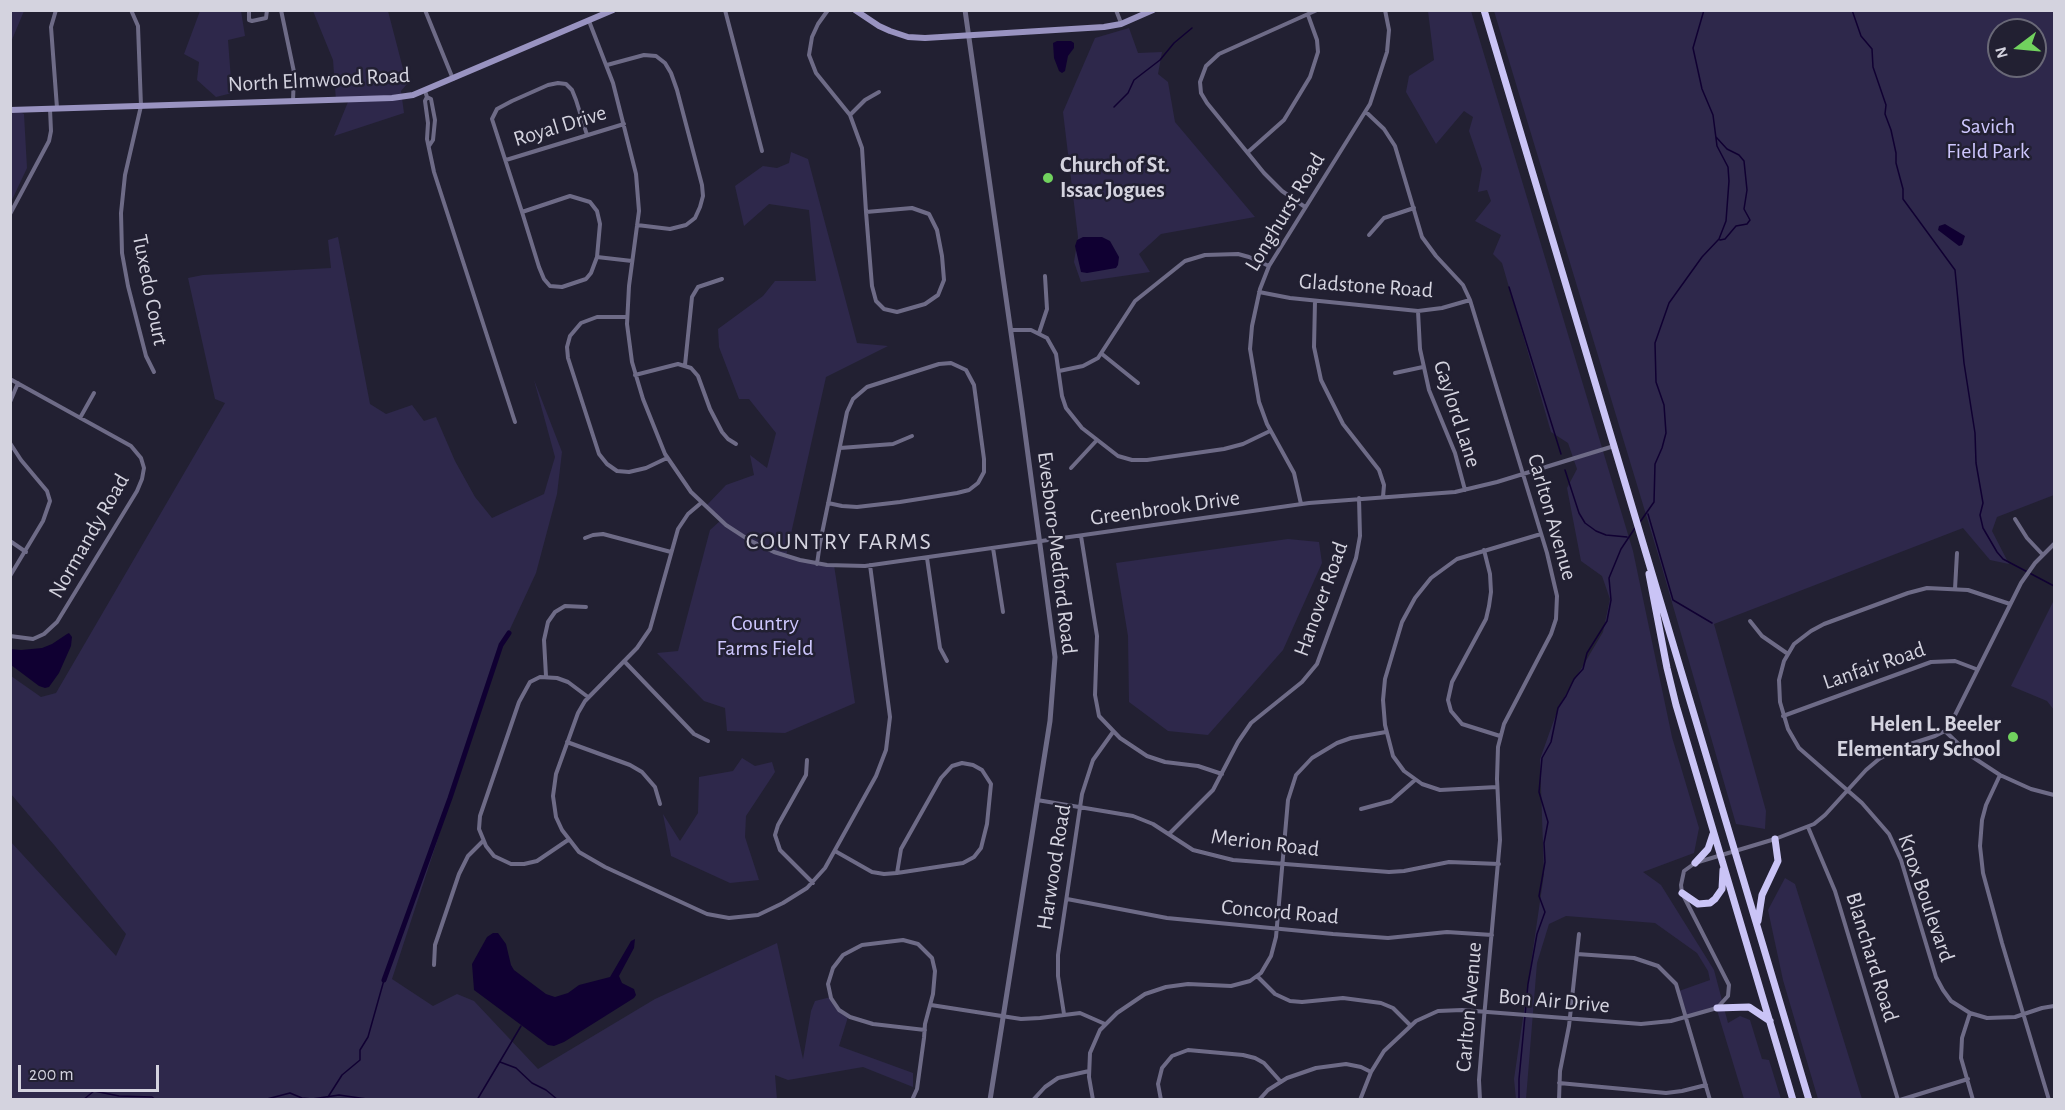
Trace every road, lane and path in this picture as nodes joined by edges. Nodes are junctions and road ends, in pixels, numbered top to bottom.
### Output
1 (56, 10) edge
2 (132, 10) edge
3 (249, 10) edge
4 (267, 10) edge
5 (281, 10) edge
6 (425, 10) edge
7 (613, 10) edge
8 (726, 10) edge
9 (828, 10) edge
10 (855, 10) edge
11 (965, 10) edge
12 (1116, 10) edge
13 (1153, 10) edge
14 (1317, 10) edge
15 (1385, 10) edge
16 (1484, 10) edge
17 (1308, 15) junction
18 (589, 21) junction
19 (1121, 24) junction
20 (969, 36) junction
21 (607, 65) junction
22 (453, 80) junction
23 (879, 92) dead end
24 (426, 94) junction
25 (293, 101) junction
26 (141, 106) junction
27 (53, 109) junction
28 (10, 110) edge
29 (1366, 112) junction
30 (850, 115) junction
31 (624, 124) junction
32 (586, 135) junction
33 (762, 151) dead end
34 (1248, 152) junction
35 (506, 160) junction
36 (1305, 207) junction
37 (1414, 208) junction
38 (522, 212) junction
39 (866, 212) junction
40 (10, 214) edge
41 (637, 225) junction
42 (1369, 235) dead end
43 (597, 257) junction
44 (633, 261) junction
45 (1269, 266) junction
46 (1045, 276) dead end
47 (722, 279) dead end
48 (1259, 292) junction
49 (1470, 300) junction
50 (1315, 301) junction
51 (1418, 311) junction
52 (627, 317) junction
53 (1011, 330) junction
54 (1040, 333) junction
55 (1102, 354) junction
56 (685, 365) junction
57 (1423, 367) junction
58 (1059, 371) junction
59 (154, 372) dead end
60 (1395, 373) dead end
61 (635, 375) junction
62 (10, 379) edge
63 (18, 383) junction
64 (1138, 383) dead end
65 (94, 393) dead end
66 (10, 402) edge
67 (80, 418) junction
68 (515, 422) dead end
69 (1270, 431) junction
70 (912, 436) dead end
71 (1097, 440) junction
72 (10, 443) edge
73 (736, 444) dead end
74 (1614, 446) junction
75 (840, 448) junction
76 (667, 458) junction
77 (1071, 468) dead end
78 (1522, 474) junction
79 (1464, 490) junction
80 (1383, 497) junction
81 (1359, 498) junction
82 (701, 503) junction
83 (828, 503) junction
84 (1301, 504) junction
85 (2015, 519) dead end
86 (1638, 527) junction
87 (1541, 534) junction
88 (1082, 536) junction
89 (585, 538) dead end
90 (10, 541) edge
91 (1041, 542) junction
92 (2055, 544) edge
93 (993, 548) junction
94 (1484, 550) junction
95 (26, 552) junction
96 (671, 552) junction
97 (1957, 554) dead end
98 (2043, 555) junction
99 (927, 558) junction
100 (817, 564) junction
101 (870, 565) junction
102 (10, 576) edge
103 (1955, 589) junction
104 (2010, 604) junction
105 (586, 607) dead end
106 (1002, 612) dead end
107 (1750, 621) dead end
108 (10, 636) edge
109 (1788, 654) junction
110 (947, 661) dead end
111 (624, 662) junction
112 (1976, 669) junction
113 (546, 676) junction
114 (588, 697) junction
115 (1783, 716) junction
116 (1945, 731) junction
117 (1113, 732) junction
118 (1386, 732) junction
119 (1500, 736) junction
120 (708, 741) dead end
121 (567, 742) junction
122 (807, 760) dead end
123 (1222, 774) junction
124 (2000, 776) junction
125 (1415, 780) junction
126 (1497, 787) junction
127 (1847, 790) junction
128 (2055, 795) edge
129 (1036, 800) junction
130 (660, 804) dead end
131 (1081, 808) junction
132 (1361, 809) dead end
133 (1808, 826) junction
134 (1714, 831) junction
135 (1169, 834) junction
136 (1775, 839) junction
137 (568, 840) junction
138 (483, 841) junction
139 (835, 851) junction
140 (1735, 852) junction
141 (1721, 856) junction
142 (1695, 863) junction
143 (1283, 864) junction
144 (1499, 864) junction
145 (1724, 864) junction
146 (897, 873) junction
147 (813, 883) junction
148 (1682, 893) junction
149 (1066, 899) junction
150 (1277, 928) junction
151 (1758, 929) junction
152 (1579, 934) dead end
153 (1492, 935) junction
154 (1577, 954) junction
155 (434, 965) dead end
156 (1257, 976) junction
157 (931, 1005) junction
158 (2055, 1006) edge
159 (1717, 1008) junction
160 (1485, 1012) junction
161 (1970, 1013) junction
162 (1064, 1014) junction
163 (2023, 1014) junction
164 (1003, 1016) junction
165 (1685, 1017) junction
166 (1569, 1019) junction
167 (1770, 1021) junction
168 (1105, 1024) junction
169 (1410, 1025) junction
170 (925, 1030) junction
171 (1089, 1071) junction
172 (1371, 1072) junction
173 (1968, 1079) junction
174 (1281, 1082) junction
175 (1559, 1083) junction
176 (1706, 1085) junction
177 (912, 1100) edge
178 (990, 1100) edge
179 (1033, 1100) edge
180 (1093, 1100) edge
181 (1161, 1100) edge
182 (1259, 1100) edge
183 (1360, 1100) edge
184 (1480, 1100) edge
185 (1559, 1100) edge
186 (1710, 1100) edge
187 (1793, 1100) edge
188 (1809, 1100) edge
189 (1899, 1100) edge
190 (1973, 1100) edge
191 (2049, 1100) edge

1 - 27 street
2 - 26 street, Tuxedo Court
3 - 4 street
5 - 25 street
6 - 22 street
7 - 18 main road, North Elmwood Road
8 - 33 street
9 - 30 street
10 - 20 main road
11 - 20 street, Evesboro-Medford Road
12 - 19 street
13 - 19 main road
14 - 17 street
15 - 29 street, Longhurst Road
16 - 74 highway
17 - 34 street
17 - 34 street
18 - 21 street, Greenbrook Drive
18 - 22 main road, North Elmwood Road
19 - 20 main road
20 - 53 street, Evesboro-Medford Road
21 - 31 street, Greenbrook Drive
21 - 41 street
22 - 24 main road, North Elmwood Road
23 - 30 street
24 - 25 main road, North Elmwood Road
24 - 68 street
25 - 26 main road, North Elmwood Road
26 - 27 main road, North Elmwood Road
26 - 59 street, Tuxedo Court
27 - 28 main road, North Elmwood Road
27 - 40 street
29 - 36 street, Longhurst Road
29 - 37 street, Carlton Avenue
30 - 39 street
31 - 32 street, Royal Drive
31 - 41 street, Greenbrook Drive
32 - 35 street, Royal Drive
32 - 35 street
34 - 36 street
35 - 38 street
36 - 45 street, Longhurst Road
37 - 42 street
37 - 49 street, Carlton Avenue
38 - 43 street
38 - 43 street
39 - 39 street
41 - 44 street, Greenbrook Drive
43 - 44 street
44 - 52 street, Greenbrook Drive
45 - 48 street, Longhurst Road
45 - 55 street
46 - 54 street
47 - 56 street
48 - 50 street, Gladstone Road
48 - 69 street, Longhurst Road
49 - 51 street, Gladstone Road
49 - 78 street, Carlton Avenue
50 - 51 street, Gladstone Road
50 - 80 street
51 - 57 street, Gaylord Lane
52 - 61 street, Greenbrook Drive
52 - 76 street
53 - 54 street
53 - 91 street, Evesboro-Medford Road
54 - 58 street
55 - 58 street
55 - 64 street
56 - 61 street
56 - 73 street
57 - 60 street
57 - 79 street, Gaylord Lane
58 - 71 street
61 - 76 street, Greenbrook Drive
62 - 63 street, Normandy Road
63 - 66 street
63 - 67 street, Normandy Road
65 - 67 street
67 - 108 street, Normandy Road
69 - 71 street
69 - 84 street, Longhurst Road
70 - 75 street
71 - 77 street
72 - 95 street
74 - 78 street, Greenbrook Drive
74 - 86 highway
75 - 83 street
75 - 83 street
76 - 82 street, Greenbrook Drive
78 - 79 street, Greenbrook Drive
78 - 87 street, Carlton Avenue
79 - 80 street, Greenbrook Drive
80 - 81 street, Greenbrook Drive
81 - 84 street, Greenbrook Drive
81 - 123 street, Hanover Road
82 - 96 street
82 - 100 street, Greenbrook Drive
83 - 100 street
84 - 88 street, Greenbrook Drive
85 - 98 street
86 - 134 highway
86 - 140 highway
87 - 94 street
87 - 119 street, Carlton Avenue
88 - 91 street, Greenbrook Drive
88 - 117 street
89 - 96 street
90 - 95 street
91 - 93 street, Greenbrook Drive
91 - 129 street, Evesboro-Medford Road
92 - 98 street
93 - 99 street, Greenbrook Drive
93 - 106 street
94 - 118 street
94 - 119 street
95 - 102 street
96 - 111 street
97 - 103 street
98 - 104 street
99 - 101 street, Greenbrook Drive
99 - 110 street
100 - 101 street, Greenbrook Drive
101 - 139 street
103 - 104 street, Knox Boulevard
103 - 109 street, Knox Boulevard
104 - 112 street
105 - 113 street
107 - 109 street
109 - 115 street, Knox Boulevard
111 - 114 street
111 - 120 street
112 - 115 street, Lanfair Road
112 - 116 street
113 - 114 street
113 - 138 street
114 - 121 street
115 - 127 street, Knox Boulevard
116 - 124 street
116 - 127 street
117 - 123 street
117 - 131 street, Harwood Road
118 - 125 street
118 - 143 street
119 - 126 street, Carlton Avenue
121 - 130 street
121 - 137 street
122 - 147 street
123 - 135 street, Hanover Road
124 - 128 street
124 - 163 street
125 - 126 street
125 - 132 street
126 - 144 street, Carlton Avenue
127 - 133 street
127 - 161 street, Knox Boulevard
129 - 131 street, Merion Road
129 - 164 street, Evesboro-Medford Road
131 - 135 street, Merion Road
131 - 149 street, Harwood Road
133 - 136 street
133 - 189 street, Blanchard Road
134 - 141 highway
134 - 142 highway
135 - 143 street, Merion Road
136 - 140 street
136 - 151 highway
137 - 138 street
137 - 147 street
138 - 155 street
139 - 146 street
139 - 147 street
140 - 141 street
140 - 151 highway
141 - 142 street
141 - 145 highway
142 - 148 street
143 - 144 street, Merion Road
143 - 150 street
144 - 153 street, Carlton Avenue
145 - 148 highway
145 - 167 highway
146 - 146 street
148 - 159 street
149 - 150 street, Concord Road
149 - 162 street, Harwood Road
150 - 153 street, Concord Road
150 - 156 street
151 - 188 highway
152 - 154 street
153 - 160 street, Carlton Avenue
154 - 165 street
154 - 166 street
156 - 168 street
156 - 169 street
157 - 164 street
157 - 170 street
157 - 170 street
158 - 163 street, Knox Boulevard
159 - 165 street, Bon Air Drive
159 - 167 highway
160 - 166 street, Bon Air Drive
160 - 169 street, Bon Air Drive
160 - 184 street, Carlton Avenue
161 - 163 street, Knox Boulevard
161 - 173 street
162 - 164 street
162 - 168 street
163 - 191 street
164 - 178 street, Evesboro-Medford Road
165 - 166 street, Bon Air Drive
165 - 176 street
166 - 175 street
167 - 187 highway
168 - 171 street
169 - 172 street, Bon Air Drive
170 - 177 street
171 - 179 street
171 - 180 street
172 - 174 street
172 - 183 street, Bon Air Drive
173 - 189 street
173 - 190 street
174 - 181 street
174 - 182 street
175 - 176 street
175 - 185 street
176 - 186 street

